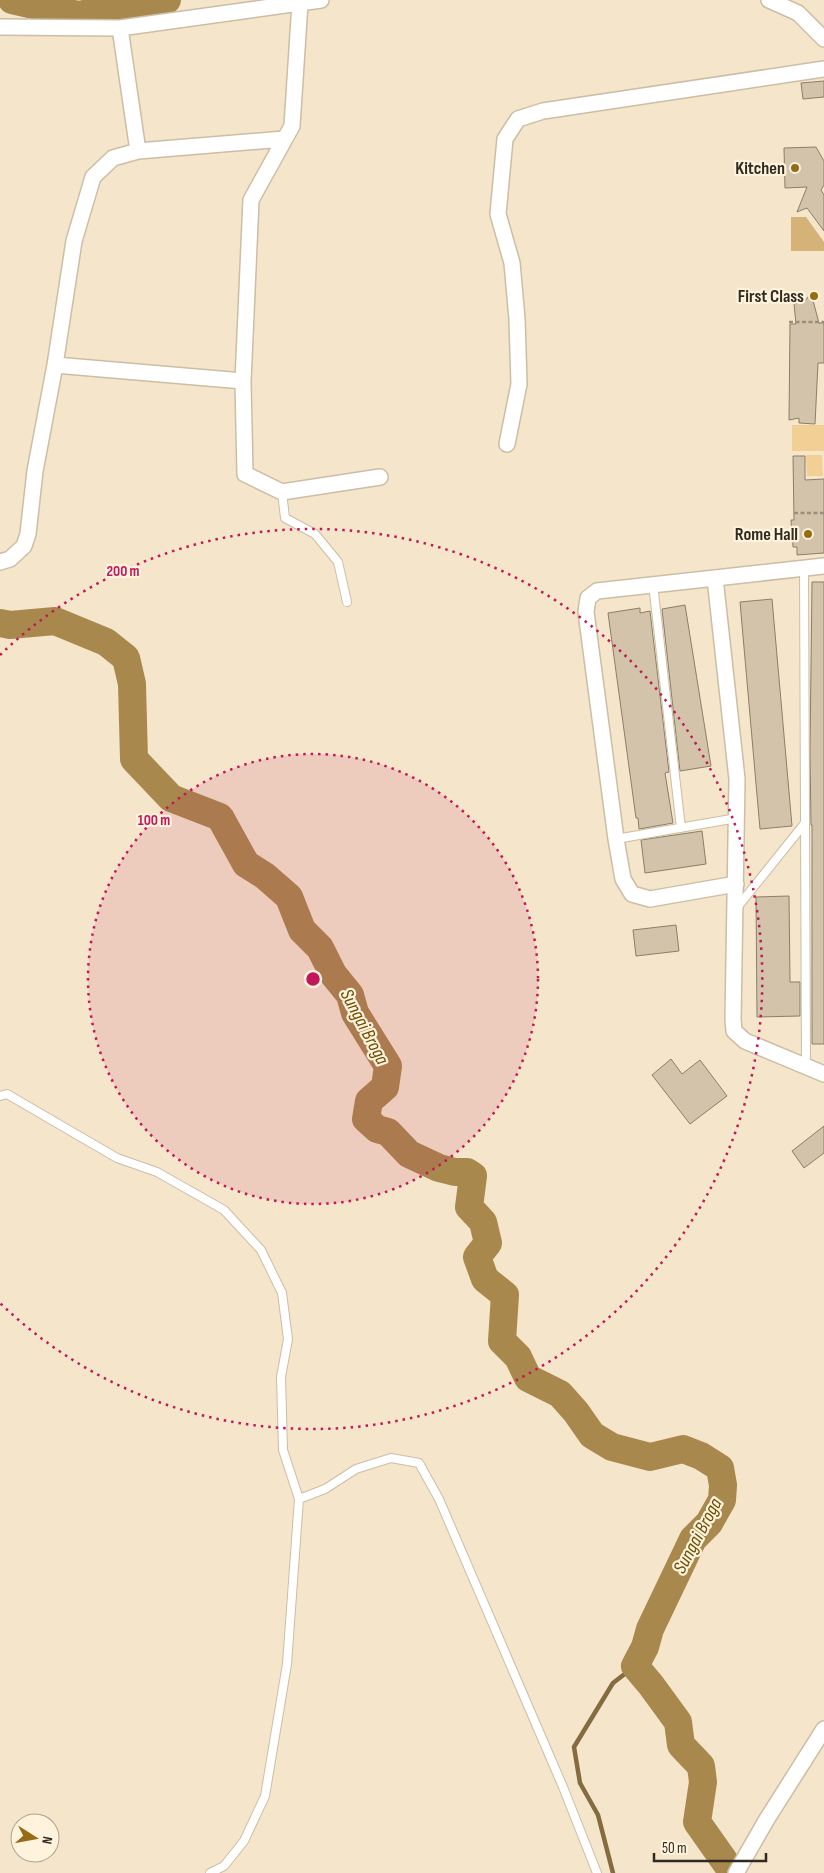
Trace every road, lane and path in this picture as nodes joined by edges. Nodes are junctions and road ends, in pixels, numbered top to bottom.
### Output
1 (321, 0) edge
2 (769, 0) edge
3 (300, 3) junction
4 (0, 27) edge
5 (120, 28) junction
6 (824, 39) edge
7 (824, 69) edge
8 (284, 139) junction
9 (138, 151) junction
10 (789, 322) dead end
11 (824, 322) edge
12 (54, 365) junction
13 (243, 381) junction
14 (507, 444) dead end
15 (380, 477) dead end
16 (282, 492) junction
17 (794, 513) dead end
18 (824, 513) edge
19 (0, 562) edge
20 (824, 566) edge
21 (804, 568) junction
22 (715, 578) junction
23 (653, 584) junction
24 (347, 602) dead end
25 (737, 818) junction
26 (805, 823) junction
27 (681, 828) junction
28 (616, 839) junction
29 (736, 884) junction
30 (736, 909) junction
31 (806, 1066) junction
32 (824, 1074) edge
33 (0, 1096) edge
34 (299, 1499) junction
35 (824, 1729) edge
36 (210, 1873) edge
37 (597, 1873) edge
38 (736, 1873) edge

1 - 3 street
2 - 6 street
3 - 5 street
3 - 8 street
4 - 5 street
5 - 9 street
7 - 14 street
8 - 9 street
8 - 13 street
9 - 12 street
10 - 11 path
12 - 13 street
12 - 19 street
13 - 16 street
15 - 16 street
16 - 24 lane
17 - 18 path
20 - 21 street
21 - 22 street
21 - 26 lane
22 - 23 street
22 - 25 street
23 - 27 lane
23 - 28 street
25 - 27 lane
25 - 29 street
26 - 30 lane
26 - 31 lane
27 - 28 lane
28 - 29 street
29 - 30 street
30 - 31 street
31 - 32 street
33 - 34 lane
34 - 36 lane
34 - 37 lane
35 - 38 street

